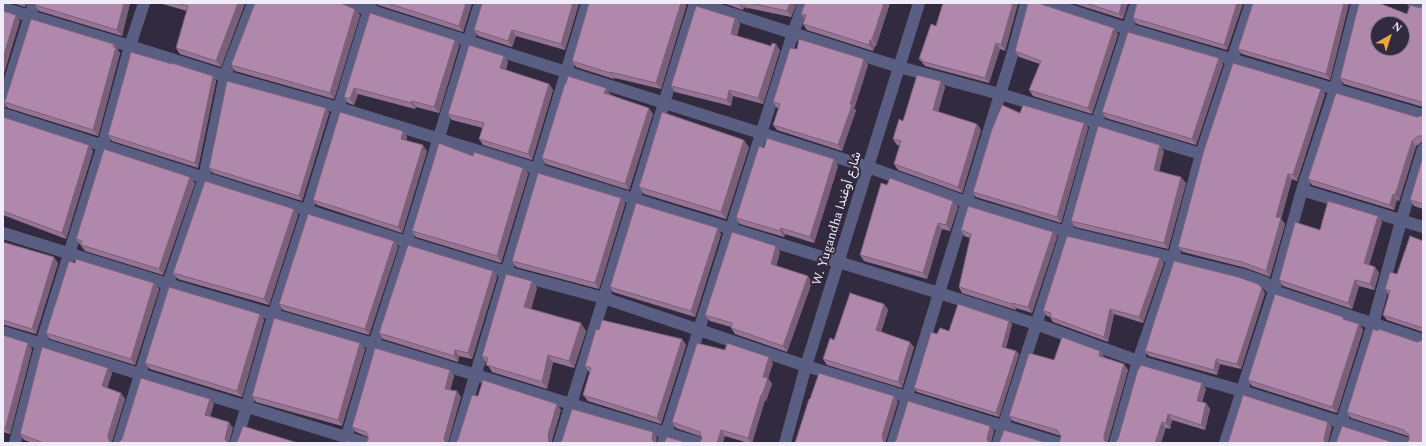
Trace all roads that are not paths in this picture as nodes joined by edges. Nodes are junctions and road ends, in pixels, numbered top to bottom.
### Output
1 (34, 3) edge
2 (144, 3) edge
3 (252, 3) edge
4 (347, 3) edge
5 (480, 3) edge
6 (587, 3) edge
7 (695, 3) edge
8 (698, 3) edge
9 (804, 3) edge
10 (919, 3) edge
11 (1026, 3) edge
12 (1048, 3) edge
13 (1136, 3) edge
14 (1251, 3) edge
15 (1358, 3) edge
16 (1413, 3) edge
17 (370, 6) edge
18 (1423, 6) edge
19 (3, 8) edge
20 (30, 16) junction
21 (1128, 30) junction
22 (793, 33) junction
23 (469, 41) junction
24 (130, 46) junction
25 (1233, 60) junction
26 (899, 67) junction
27 (566, 72) junction
28 (225, 76) junction
29 (1334, 89) junction
30 (1000, 94) junction
31 (3, 102) edge
32 (664, 103) junction
33 (339, 108) junction
34 (3, 114) edge
35 (1423, 115) edge
36 (1097, 122) junction
37 (761, 134) junction
38 (439, 139) junction
39 (103, 145) junction
40 (1423, 149) edge
41 (1201, 154) junction
42 (868, 167) junction
43 (537, 169) junction
44 (204, 178) junction
45 (1302, 190) junction
46 (634, 199) junction
47 (966, 202) junction
48 (306, 211) junction
49 (1401, 221) junction
50 (1423, 228) edge
51 (731, 229) junction
52 (1066, 232) junction
53 (3, 233) edge
54 (407, 242) junction
55 (70, 254) junction
56 (1173, 258) junction
57 (839, 262) junction
58 (506, 272) junction
59 (168, 284) junction
60 (1274, 291) junction
61 (939, 293) junction
62 (604, 298) junction
63 (273, 316) junction
64 (1036, 324) junction
65 (1373, 324) junction
66 (699, 330) junction
67 (3, 332) edge
68 (1423, 340) edge
69 (41, 344) junction
70 (374, 344) junction
71 (1138, 361) junction
72 (806, 366) junction
73 (140, 373) junction
74 (476, 375) junction
75 (1242, 391) junction
76 (907, 397) junction
77 (572, 405) junction
78 (247, 407) junction
79 (1342, 422) junction
80 (1003, 427) junction
81 (664, 438) edge
82 (346, 440) edge
83 (15, 443) edge
84 (119, 443) edge
85 (236, 443) edge
86 (365, 443) edge
87 (455, 443) edge
88 (559, 443) edge
89 (699, 443) edge
90 (784, 443) edge
91 (892, 443) edge
92 (998, 443) edge
93 (1058, 443) edge
94 (1114, 443) edge
95 (1225, 443) edge
96 (1335, 443) edge
97 (1406, 443) edge

1 - 20 street
2 - 24 street
3 - 28 street
4 - 17 street
5 - 23 street
6 - 27 street
7 - 32 street
8 - 22 street
9 - 22 street
10 - 26 street, W. Yugandha شارع أوغندا
11 - 30 street
12 - 21 street
13 - 21 street
14 - 25 street
15 - 29 street
16 - 18 street
17 - 23 street
17 - 33 street
19 - 20 street
20 - 24 street
20 - 31 street
21 - 25 street
21 - 36 street
22 - 26 street
22 - 37 street
23 - 27 street
23 - 38 street
24 - 28 street
24 - 39 street
25 - 29 street
25 - 41 street
26 - 30 street
26 - 42 street, W. Yugandha شارع أوغندا
27 - 32 street
27 - 43 street
28 - 33 street
28 - 44 street
29 - 35 street
29 - 45 street
30 - 36 street
30 - 47 street
32 - 37 street
32 - 46 street
33 - 38 street
33 - 48 street
34 - 39 street
36 - 41 street
36 - 52 street
37 - 42 street
37 - 51 street
38 - 43 street
38 - 54 street
39 - 44 street
39 - 55 street
40 - 49 street
41 - 56 street
42 - 47 street
42 - 57 street, W. Yugandha شارع أوغندا
43 - 46 street
43 - 58 street
44 - 48 street
44 - 59 street
45 - 49 street
45 - 60 street
46 - 51 street
46 - 62 street
47 - 52 street
47 - 61 street
48 - 54 street
48 - 63 street
49 - 50 street
49 - 65 street
51 - 57 street
51 - 66 street
52 - 56 street
52 - 64 street
53 - 55 street
54 - 58 street
54 - 70 street
55 - 59 street
55 - 69 street
56 - 60 street
56 - 71 street
57 - 61 street
57 - 72 street, W. Yugandha شارع أوغندا
58 - 62 street
58 - 74 street
59 - 63 street
59 - 73 street
60 - 65 street
60 - 75 street
61 - 64 street
61 - 76 street
62 - 66 street
62 - 77 street
63 - 70 street
63 - 78 street
64 - 71 street
64 - 80 street
65 - 68 street
65 - 79 street
66 - 72 street
66 - 81 street
67 - 69 street
69 - 73 street
69 - 83 street
70 - 74 street
70 - 82 street
71 - 75 street
71 - 94 street
72 - 76 street
72 - 90 street, W. Yugandha شارع أوغندا
73 - 78 street
73 - 84 street
74 - 77 street
74 - 87 street
75 - 79 street
75 - 95 street
76 - 80 street
76 - 91 street
77 - 81 street
77 - 88 street
78 - 82 street
78 - 85 street
79 - 96 street
79 - 97 street
80 - 92 street
80 - 93 street
81 - 89 street
82 - 86 street

